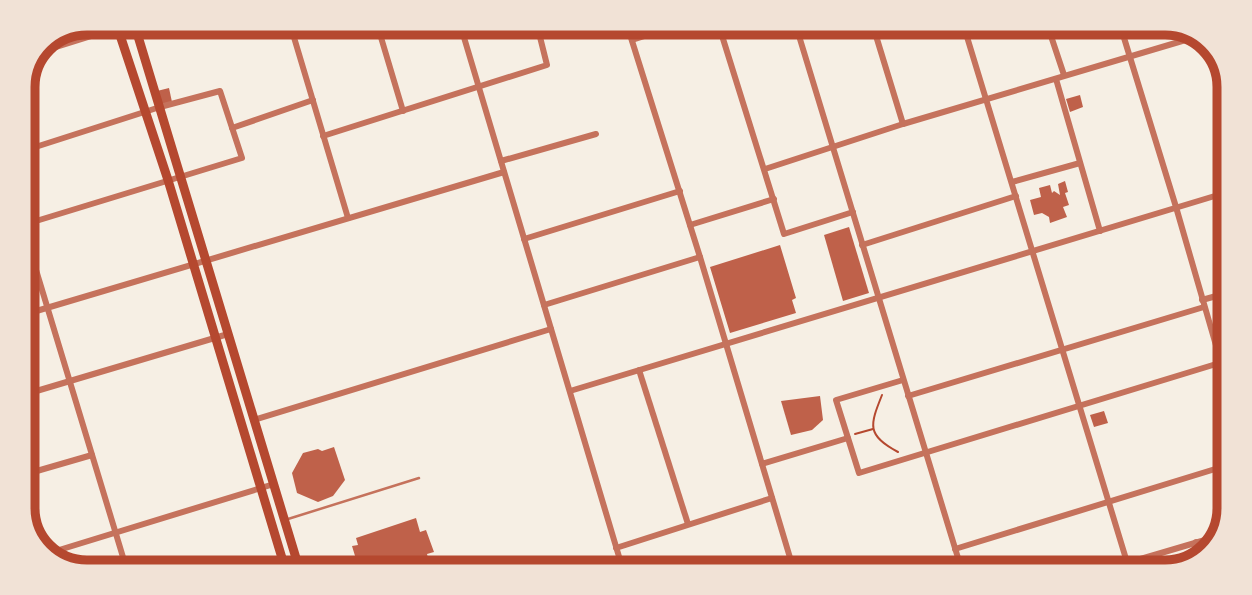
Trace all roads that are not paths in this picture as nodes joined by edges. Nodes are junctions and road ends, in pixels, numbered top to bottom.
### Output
1 (90, 35) edge
2 (120, 35) edge
3 (137, 35) edge
4 (293, 35) edge
5 (380, 35) edge
6 (463, 35) edge
7 (540, 35) edge
8 (630, 35) edge
9 (649, 35) edge
10 (722, 35) edge
11 (799, 35) edge
12 (876, 35) edge
13 (967, 35) edge
14 (1050, 35) edge
15 (1123, 35) edge
16 (632, 40) junction
17 (1186, 40) edge
18 (54, 47) edge
19 (1130, 57) junction
20 (1060, 77) junction
21 (479, 86) junction
22 (987, 99) junction
23 (313, 100) junction
24 (159, 108) junction
25 (403, 111) junction
26 (146, 112) junction
27 (903, 124) junction
28 (232, 128) junction
29 (596, 134) dead end
30 (323, 136) junction
31 (35, 147) edge
32 (833, 148) junction
33 (501, 161) junction
34 (1080, 163) junction
35 (765, 169) junction
36 (505, 172) junction
37 (180, 177) junction
38 (168, 180) junction
39 (1012, 182) junction
40 (680, 191) junction
41 (1217, 195) edge
42 (1016, 196) junction
43 (774, 199) junction
44 (1177, 207) junction
45 (852, 212) junction
46 (348, 218) junction
47 (35, 222) edge
48 (690, 225) junction
49 (1100, 231) junction
50 (524, 239) junction
51 (862, 244) junction
52 (1033, 251) junction
53 (700, 257) junction
54 (206, 261) junction
55 (192, 263) junction
56 (35, 267) edge
57 (878, 296) junction
58 (1217, 298) edge
59 (1203, 304) junction
60 (544, 305) junction
61 (47, 308) junction
62 (35, 312) edge
63 (551, 329) junction
64 (229, 334) junction
65 (215, 338) junction
66 (726, 343) junction
67 (1217, 344) edge
68 (1062, 348) junction
69 (1217, 363) edge
70 (639, 370) junction
71 (904, 380) junction
72 (69, 382) junction
73 (570, 391) junction
74 (35, 392) edge
75 (908, 396) junction
76 (1080, 404) junction
77 (254, 420) junction
78 (851, 436) junction
79 (926, 453) junction
80 (92, 455) junction
81 (762, 464) junction
82 (1217, 468) edge
83 (35, 472) edge
84 (419, 478) dead end
85 (274, 484) junction
86 (261, 488) junction
87 (772, 498) junction
88 (1108, 502) junction
89 (285, 520) junction
90 (688, 524) junction
91 (115, 533) junction
92 (1206, 539) edge
93 (1196, 542) junction
94 (1198, 547) edge
95 (617, 548) junction
96 (955, 549) junction
97 (58, 550) edge
98 (123, 560) edge
99 (283, 560) edge
100 (297, 560) edge
101 (620, 560) edge
102 (790, 560) edge
103 (958, 560) edge
104 (1126, 560) edge
105 (1134, 560) edge

1 - 18 street
2 - 26 main road
3 - 24 main road
4 - 23 street
5 - 25 street
6 - 21 street
7 - 21 street
8 - 16 street
9 - 16 street
10 - 35 street
11 - 32 street
12 - 27 street
13 - 22 street
14 - 20 street
15 - 19 street
16 - 40 street
17 - 19 street
19 - 20 street
19 - 44 street
20 - 22 street
20 - 34 street
21 - 25 street
21 - 33 street
22 - 27 street
22 - 39 street
23 - 28 street
23 - 30 street
24 - 26 street
24 - 28 street
24 - 37 main road
25 - 30 street
26 - 31 street
26 - 38 main road
27 - 32 street
28 - 37 street
29 - 33 street
30 - 46 street
32 - 35 street
32 - 45 street
33 - 36 street
34 - 39 street
34 - 49 street
35 - 43 street
36 - 46 street
36 - 50 street
37 - 38 street
37 - 54 main road
38 - 47 street
38 - 55 main road
39 - 42 street
40 - 48 street
40 - 50 street
41 - 44 street
42 - 51 street
42 - 52 street
43 - 45 street
43 - 48 street
44 - 49 street
44 - 59 street
45 - 51 street
46 - 54 street
48 - 53 street
49 - 52 street
50 - 60 street
51 - 57 street
52 - 57 street
52 - 68 street
53 - 60 street
53 - 66 street
54 - 55 street
54 - 64 main road
55 - 61 street
55 - 65 main road
56 - 61 street
57 - 66 street
57 - 71 street
58 - 59 street
59 - 67 street
59 - 68 street
60 - 63 street
61 - 62 street
61 - 72 street
63 - 73 street
63 - 77 street
64 - 65 street
64 - 77 main road
65 - 72 street
65 - 86 main road
66 - 70 street
66 - 81 street
68 - 75 street
68 - 76 street
69 - 76 street
70 - 73 street
70 - 90 street
71 - 75 street
71 - 78 street
72 - 74 street
72 - 80 street
73 - 95 street
75 - 79 street
76 - 79 street
76 - 88 street
77 - 85 main road
78 - 79 street
78 - 81 street
79 - 96 street
80 - 83 street
80 - 91 street
81 - 87 street
82 - 88 street
84 - 89 lane
85 - 86 street
85 - 89 main road
86 - 91 street
86 - 99 main road
87 - 90 street
87 - 102 street
88 - 96 street
88 - 104 street
89 - 100 main road
90 - 95 street
91 - 97 street
91 - 98 street
92 - 93 street
93 - 94 street
93 - 105 street
95 - 101 street
96 - 103 street

